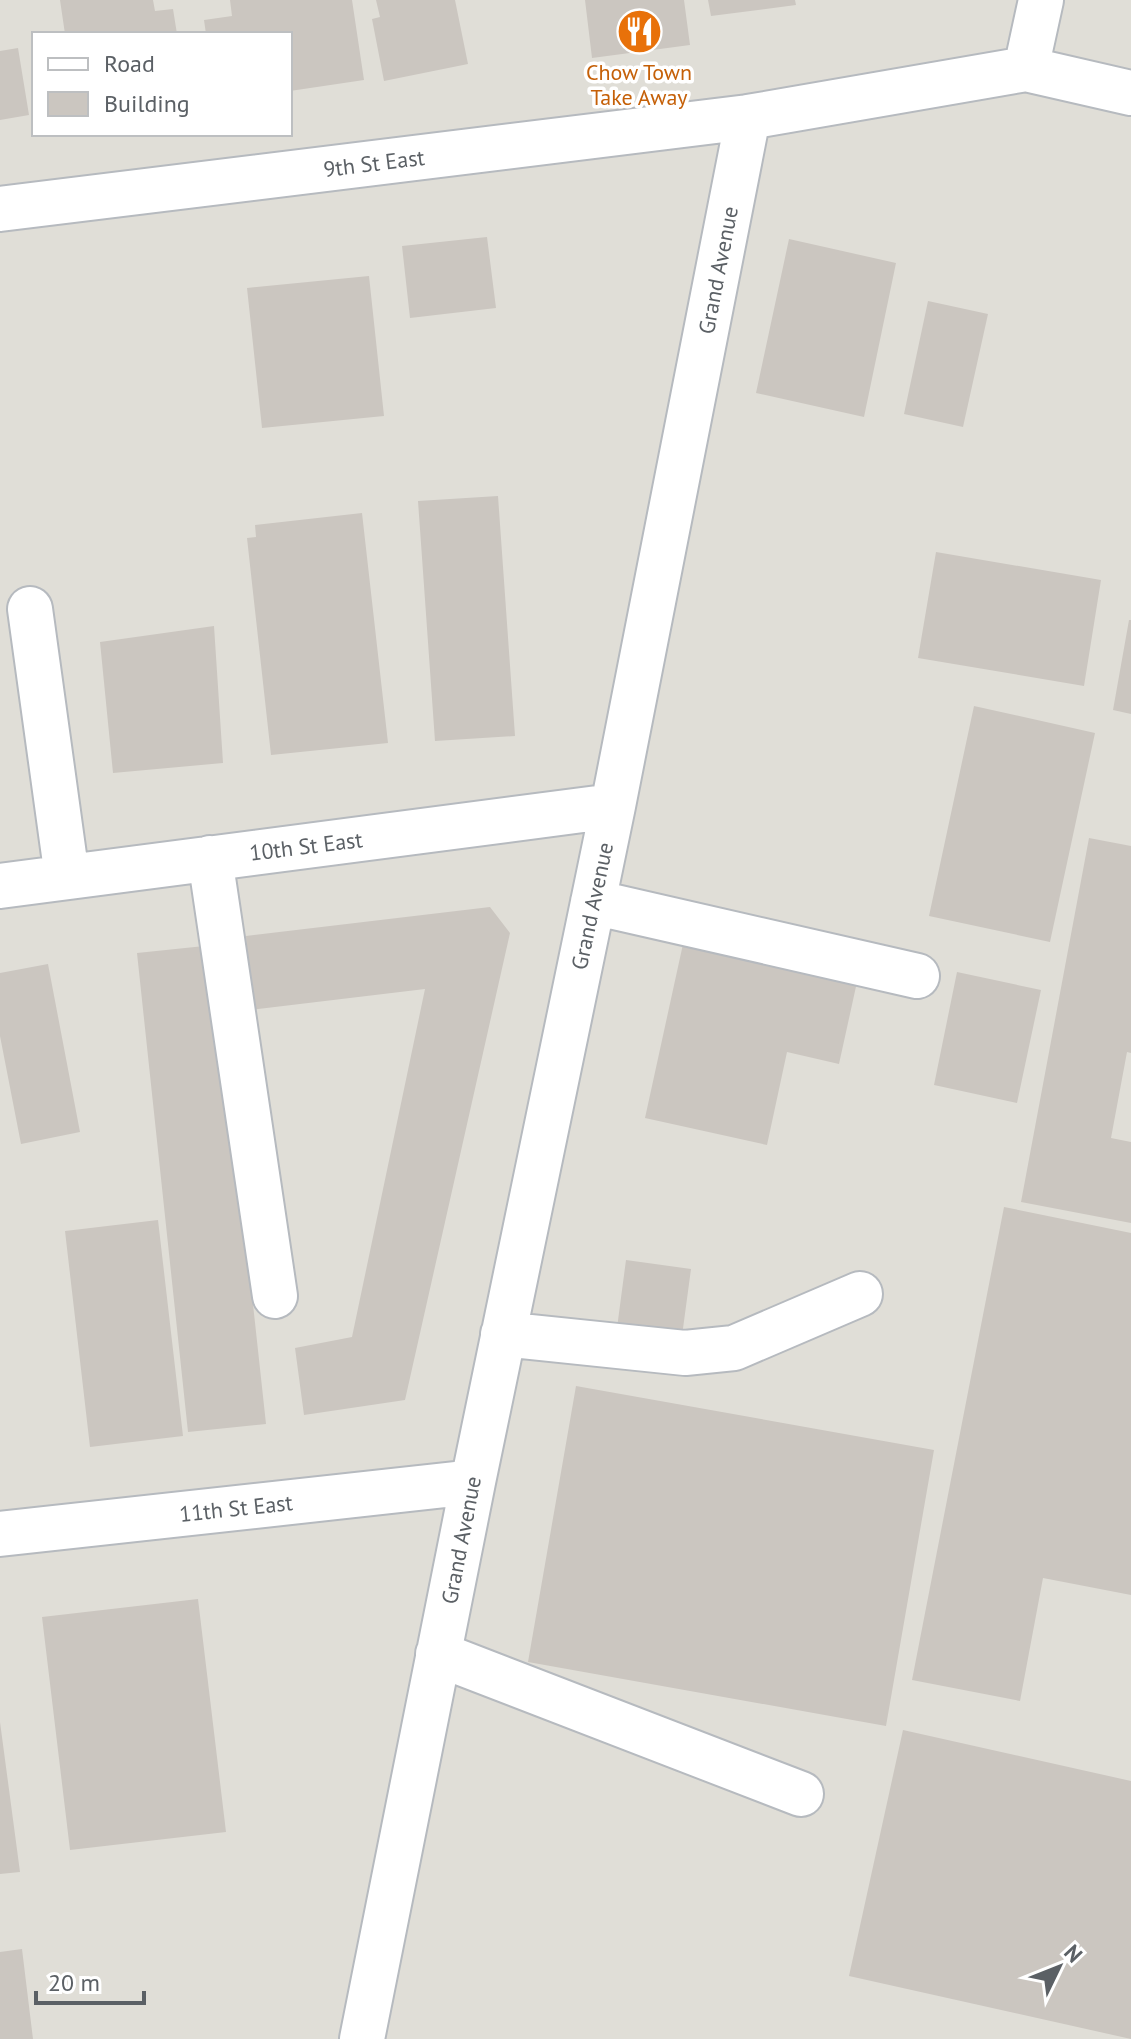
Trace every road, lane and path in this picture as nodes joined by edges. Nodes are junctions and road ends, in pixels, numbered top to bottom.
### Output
1 (1041, 0) edge
2 (1026, 69) junction
3 (1131, 93) edge
4 (748, 117) junction
5 (0, 209) edge
6 (30, 609) dead end
7 (613, 806) junction
8 (210, 858) junction
9 (67, 877) junction
10 (0, 886) edge
11 (593, 902) junction
12 (917, 976) dead end
13 (860, 1294) dead end
14 (275, 1296) dead end
15 (503, 1334) junction
16 (473, 1482) junction
17 (0, 1534) edge
18 (438, 1654) junction
19 (801, 1794) dead end
20 (362, 2039) edge

1 - 2 street
2 - 3 street
2 - 4 street
4 - 5 street, 9th St East
4 - 7 street, Grand Avenue
6 - 9 street
7 - 8 street, 10th St East
7 - 11 street, Grand Avenue
8 - 9 street, 10th St East
8 - 14 street
9 - 10 street, 10th St East
11 - 12 street
11 - 15 street, Grand Avenue
13 - 15 street
15 - 16 street, Grand Avenue
16 - 17 street, 11th St East
16 - 18 street, Grand Avenue
18 - 19 street
18 - 20 street, Grand Avenue

